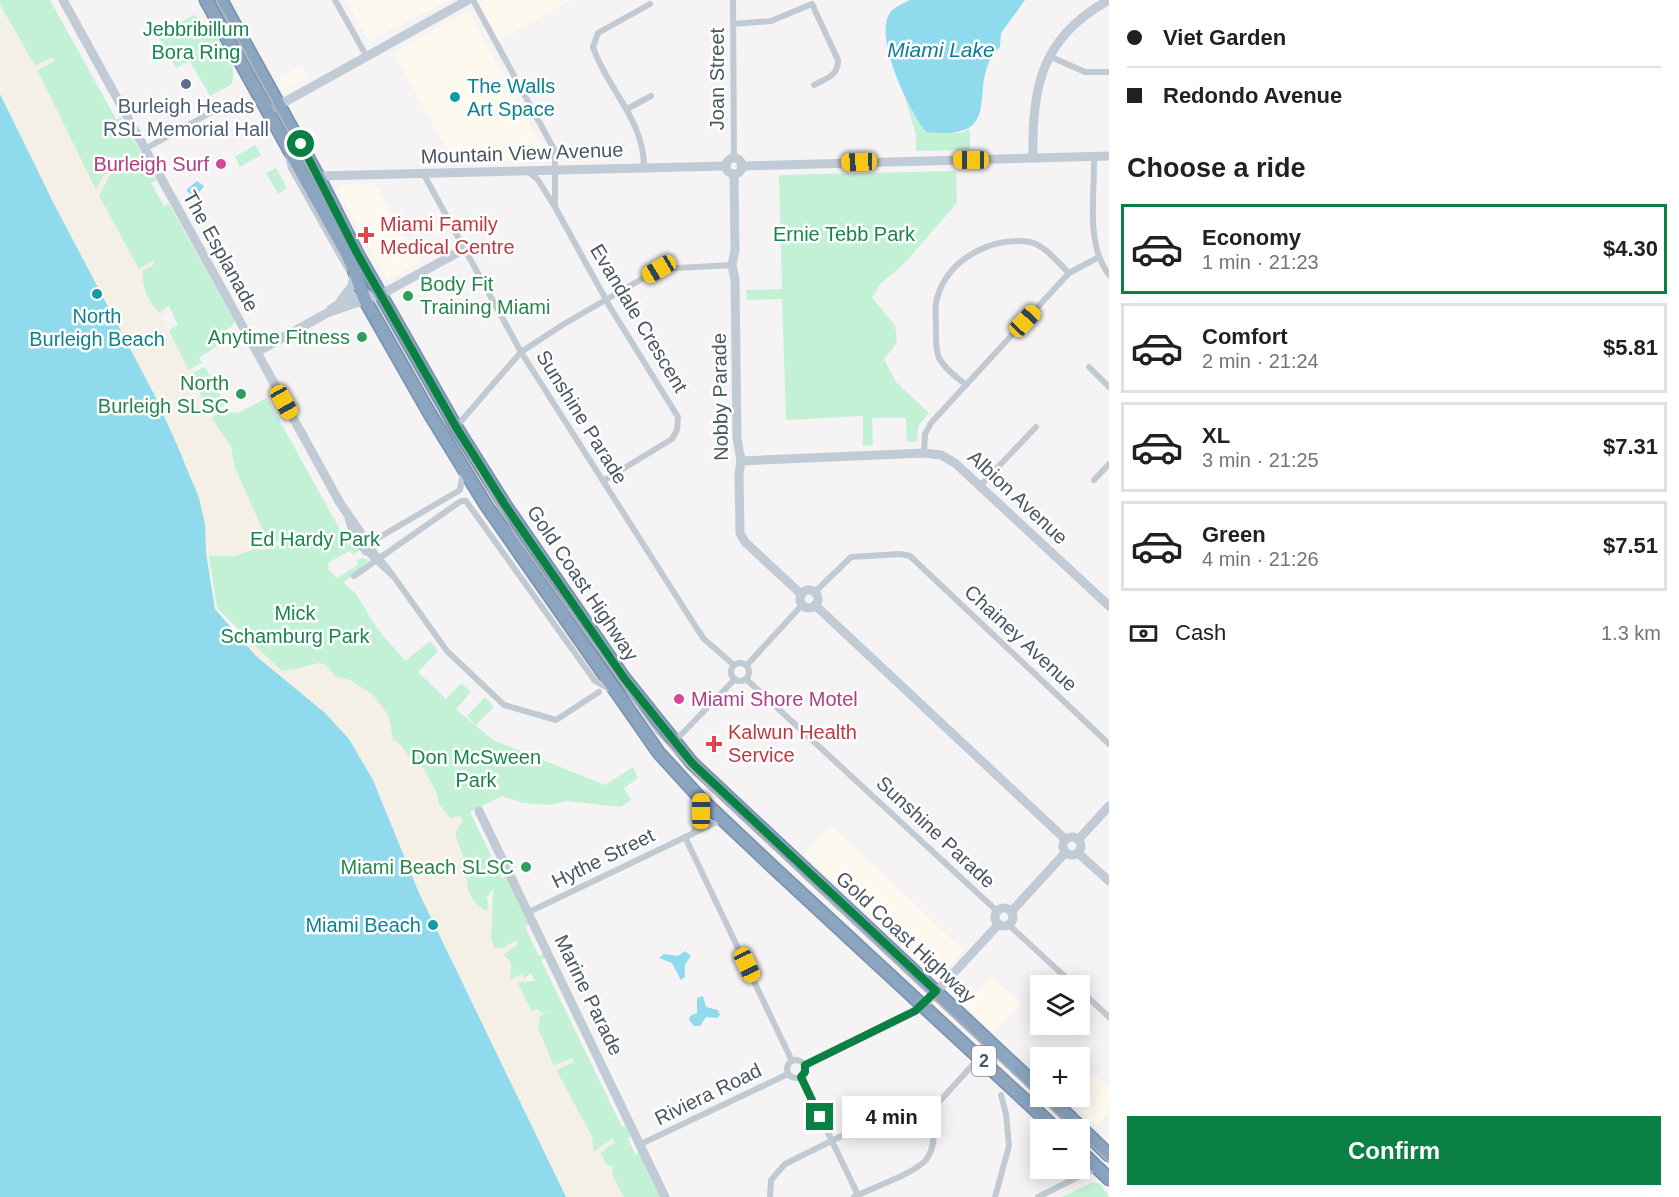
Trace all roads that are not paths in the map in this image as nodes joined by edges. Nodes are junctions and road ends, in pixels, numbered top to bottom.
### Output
1 (63, 0) edge
2 (206, 0) edge
3 (221, 0) edge
4 (335, 0) edge
5 (470, 0) edge
6 (733, 0) edge
7 (1109, 0) edge
8 (650, 4) dead end
9 (733, 24) junction
10 (367, 57) junction
11 (1051, 57) junction
12 (1109, 72) edge
13 (814, 85) dead end
14 (651, 96) dead end
15 (228, 103) dead end
16 (273, 108) junction
17 (627, 109) junction
18 (145, 149) junction
19 (1094, 156) junction
20 (1109, 156) edge
21 (1033, 158) junction
22 (734, 159) junction
23 (726, 166) junction
24 (741, 166) junction
25 (644, 167) junction
26 (526, 170) junction
27 (555, 170) junction
28 (423, 173) junction
29 (734, 174) junction
30 (318, 176) junction
31 (555, 207) junction
32 (464, 249) junction
33 (1099, 257) junction
34 (732, 265) junction
35 (352, 270) junction
36 (1069, 273) junction
37 (1109, 275) edge
38 (382, 294) junction
39 (364, 298) junction
40 (607, 300) junction
41 (340, 302) junction
42 (327, 313) junction
43 (257, 352) junction
44 (520, 352) junction
45 (1089, 367) dead end
46 (965, 384) junction
47 (1109, 387) edge
48 (456, 427) junction
49 (1036, 427) dead end
50 (924, 453) junction
51 (741, 461) junction
52 (1109, 464) edge
53 (463, 467) junction
54 (1094, 480) dead end
55 (603, 481) junction
56 (980, 486) junction
57 (367, 548) junction
58 (378, 559) junction
59 (354, 576) dead end
60 (815, 592) junction
61 (801, 594) junction
62 (802, 605) junction
63 (815, 605) junction
64 (1109, 606) edge
65 (734, 665) junction
66 (747, 665) junction
67 (735, 679) junction
68 (746, 679) junction
69 (599, 692) dead end
70 (619, 694) junction
71 (674, 742) junction
72 (1109, 744) edge
73 (701, 799) junction
74 (1109, 807) edge
75 (479, 811) dead end
76 (724, 819) junction
77 (692, 833) junction
78 (682, 838) junction
79 (1065, 839) junction
80 (1078, 840) junction
81 (1065, 853) junction
82 (1078, 853) junction
83 (1109, 881) edge
84 (997, 911) junction
85 (529, 912) junction
86 (1011, 912) junction
87 (998, 925) junction
88 (1009, 925) junction
89 (1063, 975) edge
90 (936, 991) junction
91 (1090, 999) edge
92 (924, 1005) junction
93 (1109, 1017) edge
94 (980, 1057) junction
95 (792, 1061) junction
96 (805, 1065) junction
97 (788, 1074) junction
98 (801, 1077) junction
99 (1030, 1080) edge
100 (1001, 1095) dead end
101 (1060, 1107) edge
102 (927, 1115) junction
103 (1045, 1119) edge
104 (832, 1141) junction
105 (641, 1144) junction
106 (1107, 1152) edge
107 (1090, 1160) edge
108 (1098, 1167) junction
109 (1109, 1179) edge
110 (857, 1196) edge
111 (665, 1197) edge
112 (770, 1197) edge
113 (993, 1197) edge
114 (1038, 1197) edge

1 - 18 street, The Esplanade
2 - 16 highway, Gold Coast Highway / 2
3 - 16 highway, Gold Coast Highway / 2
4 - 10 street
5 - 10 street
5 - 27 street, Evandale Crescent
6 - 9 street, Joan Street
7 - 11 street
8 - 17 street
9 - 13 street
9 - 22 street, Joan Street
10 - 16 street
11 - 12 street
11 - 21 street
14 - 17 street
15 - 18 street
16 - 30 highway, Gold Coast Highway / 2
16 - 35 highway, Gold Coast Highway / 2
17 - 25 street
18 - 43 street, The Esplanade
19 - 20 street
19 - 21 street
19 - 33 street
21 - 24 street
22 - 23 street
22 - 24 street
23 - 25 street, Mountain View Avenue
23 - 29 street
24 - 29 street
25 - 27 street, Mountain View Avenue
26 - 27 street, Mountain View Avenue
26 - 28 street, Mountain View Avenue
26 - 31 street, Evandale Crescent
27 - 31 street, Evandale Crescent
28 - 30 street, Mountain View Avenue
28 - 32 street, Sunshine Parade
29 - 34 street, Nobby Parade
30 - 38 highway, Gold Coast Highway / 2
31 - 40 street, Evandale Crescent
32 - 38 street
32 - 44 street, Sunshine Parade
33 - 36 street
33 - 37 street
34 - 40 street
34 - 51 street, Nobby Parade
35 - 39 highway, Gold Coast Highway / 2
35 - 41 street
36 - 46 street
36 - 46 street
38 - 39 street
38 - 48 highway, Gold Coast Highway / 2
39 - 41 street
39 - 42 street
39 - 53 highway, Gold Coast Highway / 2
40 - 44 street
40 - 55 street, Evandale Crescent
41 - 42 street
42 - 43 street
43 - 57 street, The Esplanade
44 - 48 street
44 - 55 street, Sunshine Parade
45 - 47 street
46 - 50 street
48 - 71 highway, Gold Coast Highway / 2
49 - 56 street
50 - 51 street, Albion Avenue
50 - 56 street, Albion Avenue
51 - 61 street, Nobby Parade
52 - 54 street
53 - 57 street
53 - 70 highway, Gold Coast Highway / 2
55 - 65 street, Sunshine Parade
56 - 64 street, Albion Avenue
57 - 58 street
58 - 59 street
58 - 69 street
58 - 70 street
60 - 61 street
60 - 63 street
60 - 72 street, Chainey Avenue
61 - 62 street
62 - 63 street
62 - 66 street
63 - 79 street
65 - 66 street
65 - 67 street
66 - 68 street
67 - 68 street
67 - 71 street
68 - 84 street, Sunshine Parade
70 - 73 highway, Gold Coast Highway / 2
71 - 90 highway, Gold Coast Highway / 2
73 - 76 highway, Gold Coast Highway / 2
73 - 77 street
74 - 80 street
75 - 85 street, Marine Parade
76 - 77 street, Hythe Street
76 - 92 highway, Gold Coast Highway / 2
77 - 78 street, Hythe Street
78 - 85 street, Hythe Street
78 - 95 street
79 - 80 street
79 - 81 street
80 - 82 street
81 - 82 street
81 - 86 street
82 - 83 street
84 - 86 street
84 - 87 street
85 - 105 street, Marine Parade
86 - 88 street
87 - 88 street
87 - 90 street
88 - 89 street
90 - 92 street
90 - 99 highway, Gold Coast Highway / 2
91 - 93 street
92 - 94 highway, Gold Coast Highway / 2
92 - 96 street
94 - 102 street
94 - 103 highway, Gold Coast Highway / 2
95 - 96 street
95 - 97 street
96 - 98 street
97 - 98 street
97 - 105 street, Riviera Road
98 - 104 street
100 - 113 street
101 - 106 highway
102 - 104 street
102 - 110 street
104 - 110 street
104 - 112 street
105 - 111 street, Marine Parade
107 - 108 highway
108 - 109 highway
108 - 114 street

